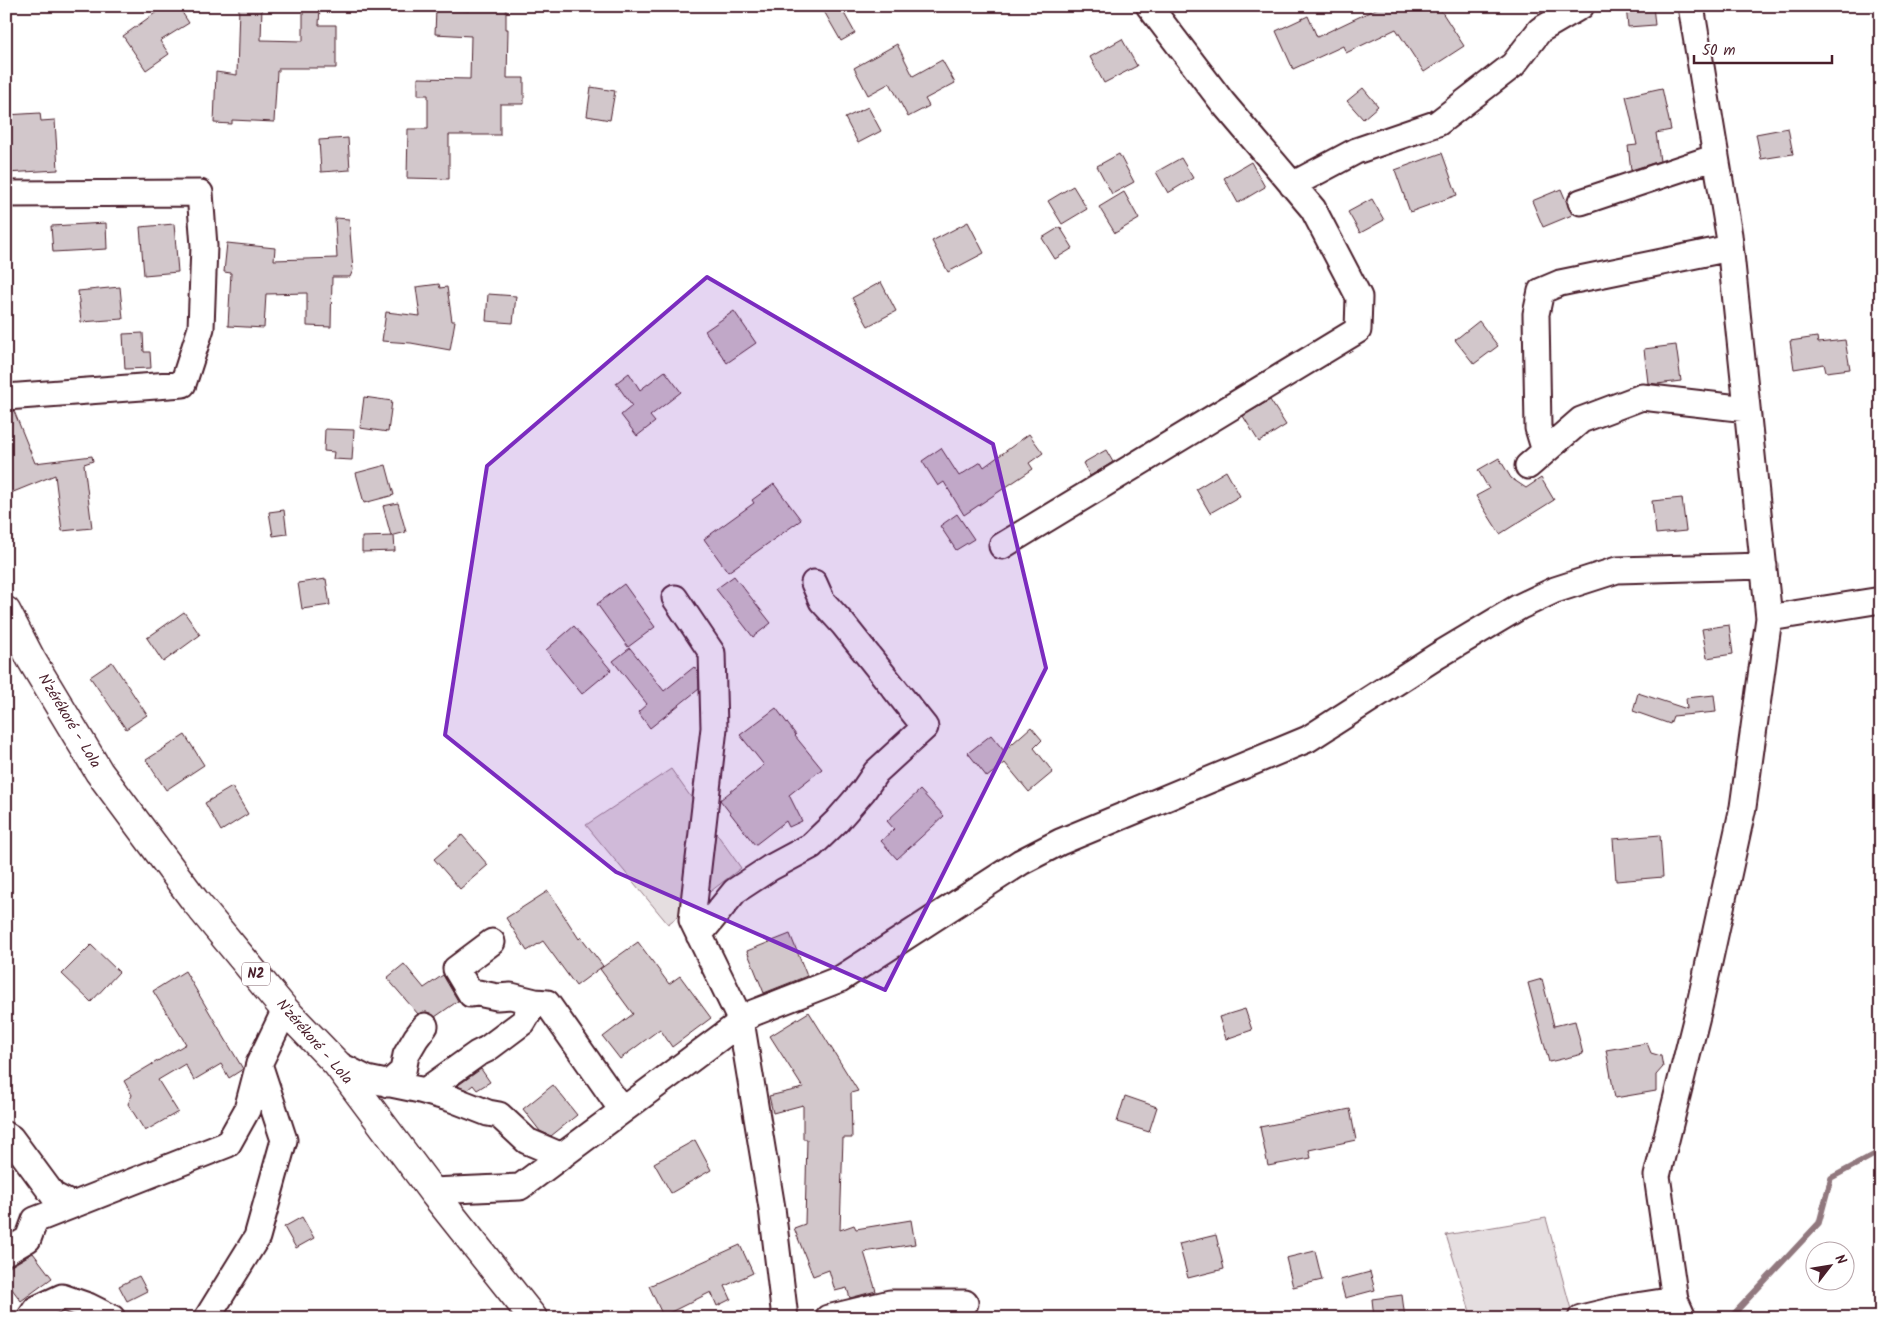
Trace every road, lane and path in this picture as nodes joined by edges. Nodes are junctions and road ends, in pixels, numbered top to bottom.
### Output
1 (1149, 6) edge
2 (1581, 6) edge
3 (1691, 6) edge
4 (1716, 157) junction
5 (1292, 185) junction
6 (6, 194) edge
7 (1581, 202) dead end
8 (1730, 248) junction
9 (6, 397) edge
10 (1747, 408) junction
11 (1002, 546) dead end
12 (1764, 566) junction
13 (814, 583) dead end
14 (675, 598) dead end
15 (1881, 600) edge
16 (6, 611) edge
17 (1768, 618) junction
18 (699, 935) junction
19 (492, 942) dead end
20 (535, 1002) junction
21 (285, 1010) junction
22 (741, 1021) junction
23 (425, 1026) dead end
24 (259, 1064) junction
25 (336, 1064) junction
26 (388, 1084) junction
27 (425, 1091) junction
28 (622, 1110) junction
29 (6, 1135) edge
30 (562, 1156) junction
31 (432, 1191) junction
32 (72, 1205) junction
33 (6, 1252) edge
34 (965, 1303) dead end
35 (1679, 1309) edge
36 (30, 1318) edge
37 (112, 1318) edge
38 (207, 1318) edge
39 (533, 1318) edge
40 (785, 1318) edge
41 (828, 1318) edge
42 (1580, 1318) edge

1 - 5 street
2 - 5 street
3 - 4 street
4 - 7 street
4 - 8 street
5 - 11 street
6 - 9 street
8 - 10 street
8 - 10 street
10 - 12 street
12 - 17 street
12 - 22 street
13 - 18 street
14 - 18 street
15 - 17 street
16 - 21 highway, N'zérékoré - Lola / N2
17 - 35 street
18 - 22 street
19 - 20 street
20 - 27 street
20 - 28 street
21 - 24 street
21 - 25 highway, N'zérékoré - Lola / N2
22 - 28 street
22 - 40 street
23 - 26 street
24 - 32 street
24 - 38 street
25 - 26 street
25 - 31 highway, N'zérékoré - Lola / N2
26 - 27 street
27 - 30 street
28 - 30 street
29 - 32 street
30 - 31 street
31 - 39 highway, N'zérékoré - Lola / N2
32 - 33 street
34 - 41 street
35 - 42 street
36 - 37 street

